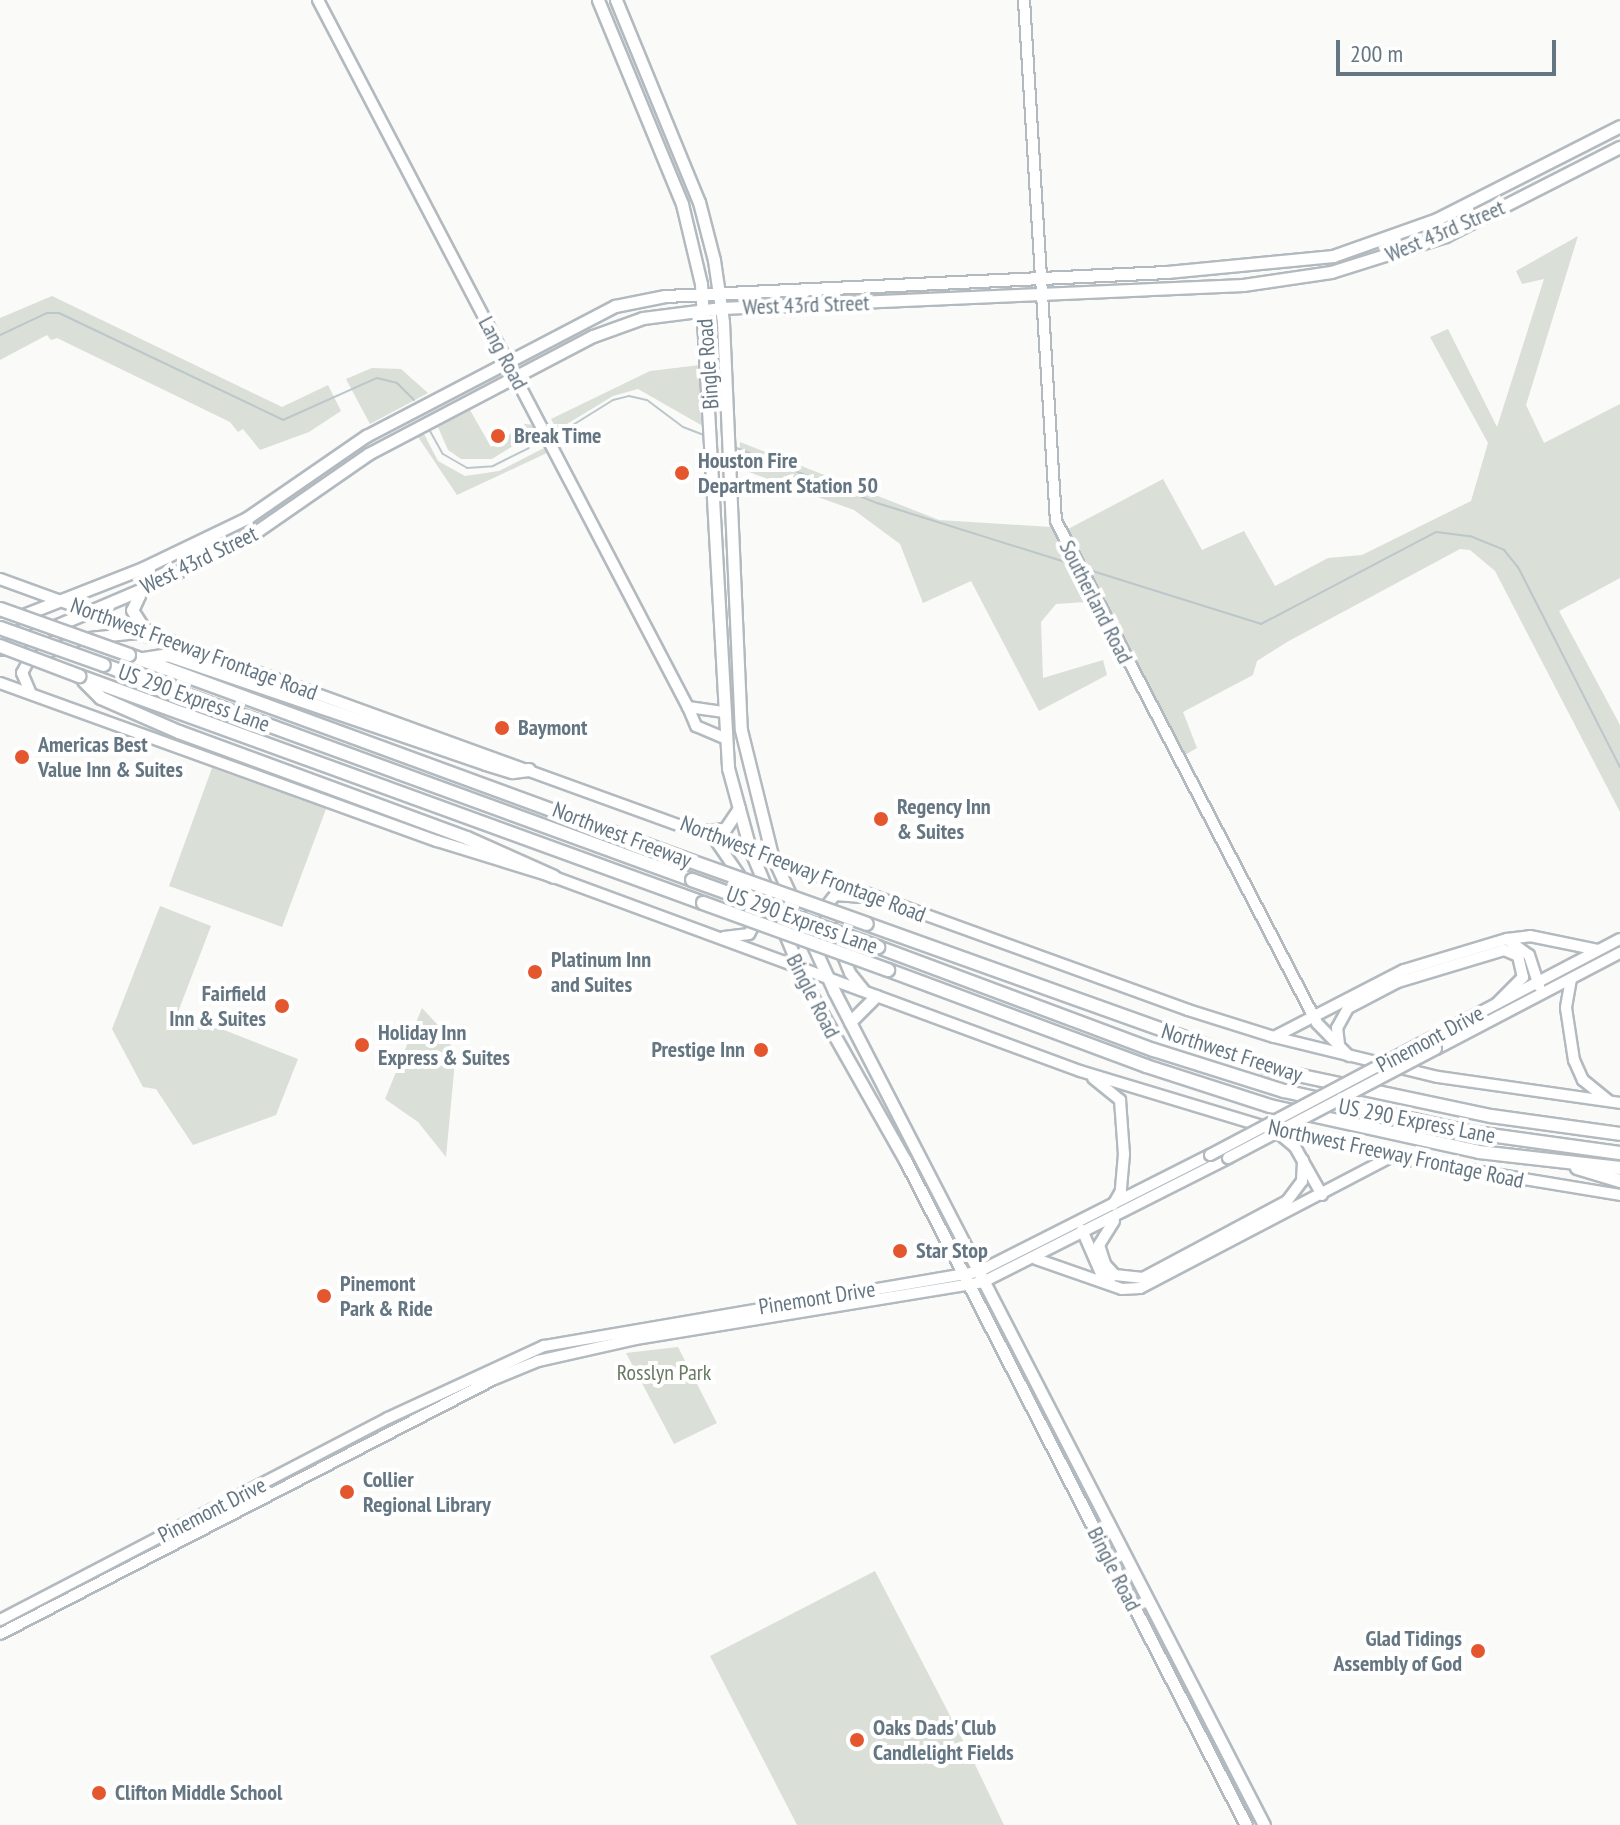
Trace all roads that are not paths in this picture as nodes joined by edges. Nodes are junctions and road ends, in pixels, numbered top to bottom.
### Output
1 (318, 0) edge
2 (598, 0) edge
3 (616, 0) edge
4 (1024, 0) edge
5 (1620, 126) edge
6 (1620, 147) edge
7 (1437, 219) junction
8 (1445, 236) junction
9 (1167, 272) junction
10 (1040, 278) junction
11 (945, 284) junction
12 (1170, 289) junction
13 (719, 293) junction
14 (702, 294) junction
15 (1041, 296) junction
16 (945, 300) junction
17 (721, 308) junction
18 (705, 309) junction
19 (585, 319) junction
20 (593, 336) junction
21 (508, 362) junction
22 (516, 377) junction
23 (731, 485) junction
24 (716, 486) junction
25 (279, 499) junction
26 (285, 515) junction
27 (208, 537) junction
28 (143, 568) junction
29 (181, 570) junction
30 (0, 579) edge
31 (147, 587) junction
32 (57, 600) junction
33 (0, 609) edge
34 (86, 610) junction
35 (0, 626) edge
36 (145, 634) junction
37 (0, 648) edge
38 (135, 657) junction
39 (79, 676) junction
40 (0, 683) edge
41 (32, 695) junction
42 (688, 707) junction
43 (725, 712) junction
44 (726, 739) junction
45 (529, 770) junction
46 (748, 773) junction
47 (739, 808) junction
48 (705, 831) junction
49 (715, 840) junction
50 (750, 849) junction
51 (772, 855) junction
52 (554, 877) junction
53 (887, 902) junction
54 (714, 935) junction
55 (1507, 939) junction
56 (1620, 939) edge
57 (1598, 950) junction
58 (1620, 953) edge
59 (796, 965) junction
60 (828, 978) junction
61 (1571, 979) junction
62 (1540, 980) junction
63 (871, 994) junction
64 (1497, 1003) junction
65 (1314, 1016) junction
66 (850, 1022) junction
67 (1486, 1023) junction
68 (1274, 1037) junction
69 (1339, 1044) junction
70 (1352, 1058) junction
71 (1080, 1071) junction
72 (1617, 1103) edge
73 (1272, 1129) junction
74 (1620, 1134) edge
75 (917, 1152) junction
76 (1620, 1153) edge
77 (1391, 1157) junction
78 (905, 1160) junction
79 (1303, 1160) junction
80 (1563, 1162) junction
81 (1620, 1168) edge
82 (1620, 1181) edge
83 (1322, 1195) junction
84 (1620, 1195) edge
85 (1115, 1211) junction
86 (1081, 1229) junction
87 (1036, 1259) junction
88 (981, 1277) junction
89 (966, 1280) junction
90 (875, 1289) junction
91 (1122, 1289) junction
92 (880, 1301) junction
93 (760, 1307) junction
94 (741, 1310) junction
95 (762, 1319) junction
96 (746, 1321) junction
97 (1035, 1381) junction
98 (1020, 1387) junction
99 (173, 1531) junction
100 (178, 1541) junction
101 (0, 1620) edge
102 (0, 1634) edge
103 (1166, 1634) junction
104 (1152, 1641) junction
105 (1246, 1825) edge
106 (1264, 1825) edge

1 - 21 main road, Lang Road
2 - 14 main road, Bingle Road
3 - 13 main road, Bingle Road
4 - 10 main road, Southerland Road
5 - 7 main road, West 43rd Street
6 - 8 main road, West 43rd Street
7 - 8 main road
7 - 9 main road, West 43rd Street
8 - 12 main road, West 43rd Street
9 - 10 main road, West 43rd Street
9 - 12 main road
10 - 11 main road, West 43rd Street
10 - 15 main road, Southerland Road
11 - 13 main road, West 43rd Street
11 - 16 main road
12 - 15 main road, West 43rd Street
13 - 14 main road, West 43rd Street
13 - 17 main road, Bingle Road
14 - 18 main road, Bingle Road
14 - 19 main road, West 43rd Street
15 - 16 main road, West 43rd Street
15 - 65 main road, Southerland Road
16 - 17 main road, West 43rd Street
17 - 18 main road, West 43rd Street
17 - 23 main road, Bingle Road
18 - 20 main road, West 43rd Street
18 - 24 main road, Bingle Road
19 - 20 main road
19 - 21 main road, West 43rd Street
20 - 22 main road, West 43rd Street
21 - 22 main road, Lang Road
21 - 25 main road, West 43rd Street
22 - 26 main road, West 43rd Street
22 - 42 main road, Lang Road
23 - 24 main road
23 - 46 main road, Bingle Road
24 - 43 main road, Bingle Road
25 - 26 main road
25 - 27 main road, West 43rd Street
26 - 29 main road, West 43rd Street
27 - 28 main road, West 43rd Street
27 - 29 main road
28 - 31 main road
28 - 32 main road, West 43rd Street
29 - 31 main road, West 43rd Street
30 - 32 main road, Northwest Freeway Frontage Road
31 - 34 main road, West 43rd Street
31 - 36 main road
32 - 34 main road, Northwest Freeway Frontage Road
32 - 35 main road, West 43rd Street
33 - 38 highway, Northwest Freeway, bridge
34 - 36 main road, Northwest Freeway Frontage Road
34 - 37 main road, West 43rd Street
35 - 76 highway, US 290 Express Lane, bridge
36 - 41 main road
36 - 45 main road, Northwest Freeway Frontage Road
37 - 39 highway, Northwest Freeway, bridge
38 - 45 highway
38 - 74 highway, Northwest Freeway, bridge
39 - 52 highway
39 - 80 highway, Northwest Freeway, bridge
40 - 41 main road, Northwest Freeway Frontage Road
41 - 52 main road, Northwest Freeway Frontage Road
42 - 43 main road
42 - 44 main road, Lang Road
43 - 44 main road, Bingle Road
43 - 46 main road
44 - 47 main road, Bingle Road
45 - 48 main road, Northwest Freeway Frontage Road
46 - 51 main road, Bingle Road
47 - 48 main road
47 - 50 main road, Bingle Road
48 - 49 main road, Northwest Freeway Frontage Road
49 - 50 main road, Northwest Freeway Frontage Road
49 - 54 main road
50 - 51 main road, Northwest Freeway Frontage Road
50 - 59 main road, Bingle Road
51 - 53 main road, Northwest Freeway Frontage Road
51 - 60 main road, Bingle Road
52 - 54 main road, Northwest Freeway Frontage Road
53 - 63 main road
53 - 68 main road, Northwest Freeway Frontage Road
54 - 59 main road, Northwest Freeway Frontage Road
55 - 57 main road
55 - 62 main road
55 - 65 main road
56 - 57 main road, Pinemont Drive
57 - 62 main road, Pinemont Drive
58 - 61 main road, Pinemont Drive
59 - 60 main road, Northwest Freeway Frontage Road
59 - 78 main road, Bingle Road
60 - 63 main road, Northwest Freeway Frontage Road
60 - 66 main road, Bingle Road
61 - 67 main road, Pinemont Drive
61 - 72 main road
62 - 64 main road, Pinemont Drive
62 - 67 main road
63 - 66 main road
63 - 71 main road, Northwest Freeway Frontage Road
64 - 69 main road
64 - 85 main road, Pinemont Drive, bridge
65 - 68 main road
65 - 69 main road, Southerland Road
66 - 75 main road, Bingle Road
67 - 85 main road, Pinemont Drive, bridge
68 - 70 main road, Northwest Freeway Frontage Road
69 - 70 main road, Southerland Road
70 - 72 main road, Northwest Freeway Frontage Road
71 - 73 main road, Northwest Freeway Frontage Road
71 - 85 main road
73 - 77 main road, Northwest Freeway Frontage Road
73 - 79 main road
75 - 78 main road
75 - 88 main road, Bingle Road
77 - 83 main road
77 - 84 main road, Northwest Freeway Frontage Road
78 - 89 main road, Bingle Road
79 - 83 main road
79 - 85 main road
80 - 81 highway, Northwest Freeway
80 - 82 highway
83 - 91 main road
85 - 86 main road, Pinemont Drive
86 - 87 main road, Pinemont Drive
86 - 88 main road, Pinemont Drive
86 - 91 main road
87 - 88 main road, Pinemont Drive
87 - 91 main road
88 - 89 main road, Pinemont Drive
88 - 97 main road, Bingle Road
89 - 90 main road, Pinemont Drive
89 - 92 main road, Pinemont Drive
89 - 98 main road, Bingle Road
90 - 92 main road
90 - 93 main road, Pinemont Drive
92 - 95 main road, Pinemont Drive
93 - 94 main road, Pinemont Drive
93 - 95 main road
94 - 96 main road
94 - 99 main road, Pinemont Drive
95 - 96 main road, Pinemont Drive
96 - 100 main road, Pinemont Drive
97 - 98 main road
97 - 103 main road, Bingle Road
98 - 104 main road, Bingle Road
99 - 100 main road
99 - 101 main road, Pinemont Drive
100 - 102 main road, Pinemont Drive
103 - 104 main road
103 - 106 main road, Bingle Road
104 - 105 main road, Bingle Road

